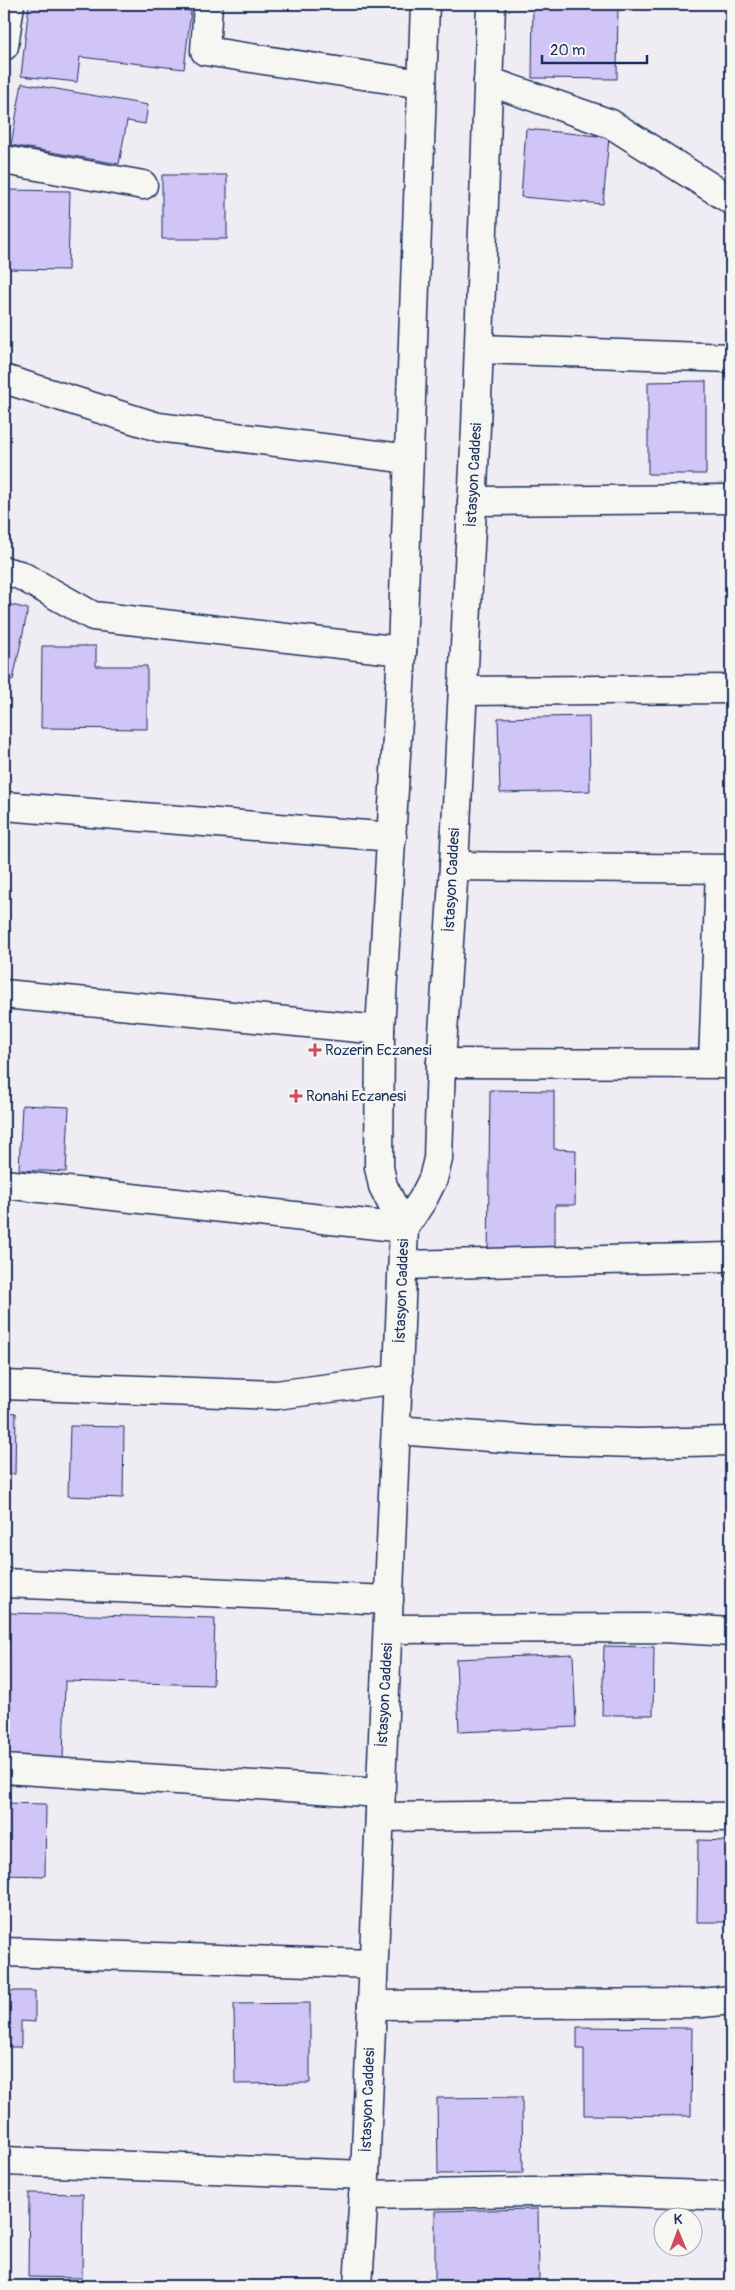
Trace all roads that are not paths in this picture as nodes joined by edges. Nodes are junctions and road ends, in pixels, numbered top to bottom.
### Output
1 (10, 4) edge
2 (208, 4) edge
3 (425, 4) edge
4 (491, 4) edge
5 (4, 46) edge
6 (488, 81) junction
7 (422, 84) junction
8 (4, 160) edge
9 (142, 185) dead end
10 (731, 200) edge
11 (479, 349) junction
12 (731, 358) edge
13 (4, 379) edge
14 (409, 459) junction
15 (731, 499) edge
16 (472, 500) junction
17 (4, 571) edge
18 (402, 651) junction
19 (731, 689) edge
20 (463, 691) junction
21 (4, 806) edge
22 (392, 838) junction
23 (454, 866) junction
24 (726, 869) edge
25 (4, 994) edge
26 (380, 1030) junction
27 (441, 1063) junction
28 (722, 1064) edge
29 (4, 1184) edge
30 (404, 1228) junction
31 (731, 1257) edge
32 (403, 1265) junction
33 (399, 1379) junction
34 (4, 1385) edge
35 (396, 1430) junction
36 (731, 1440) edge
37 (4, 1583) edge
38 (389, 1600) junction
39 (388, 1629) junction
40 (731, 1632) edge
41 (4, 1769) edge
42 (380, 1805) junction
43 (731, 1817) edge
44 (4, 1952) edge
45 (373, 1964) junction
46 (731, 2000) edge
47 (372, 2006) junction
48 (4, 2161) edge
49 (364, 2185) junction
50 (731, 2196) edge
51 (358, 2286) edge

1 - 5 street
2 - 7 street
3 - 7 street
4 - 6 street, İstasyon Caddesi
6 - 10 street
6 - 11 street, İstasyon Caddesi
7 - 14 street
8 - 9 street
11 - 12 street
11 - 16 street, İstasyon Caddesi
13 - 14 street
14 - 18 street
15 - 16 street
16 - 20 street, İstasyon Caddesi
17 - 18 street
18 - 22 street
19 - 20 street
20 - 23 street, İstasyon Caddesi
21 - 22 street
22 - 26 street
23 - 24 street
23 - 27 street, İstasyon Caddesi
24 - 28 street
25 - 26 street
26 - 30 street
27 - 28 street
27 - 30 street, İstasyon Caddesi
29 - 30 street
30 - 32 street, İstasyon Caddesi
31 - 32 street
32 - 33 street, İstasyon Caddesi
33 - 34 street
33 - 35 street, İstasyon Caddesi
35 - 36 street
35 - 38 street, İstasyon Caddesi
37 - 38 street
38 - 39 street, İstasyon Caddesi
39 - 40 street
39 - 42 street, İstasyon Caddesi
41 - 42 street
42 - 43 street
42 - 45 street, İstasyon Caddesi
44 - 45 street
45 - 47 street, İstasyon Caddesi
46 - 47 street
47 - 49 street, İstasyon Caddesi
48 - 49 street
49 - 50 street
49 - 51 street, İstasyon Caddesi

